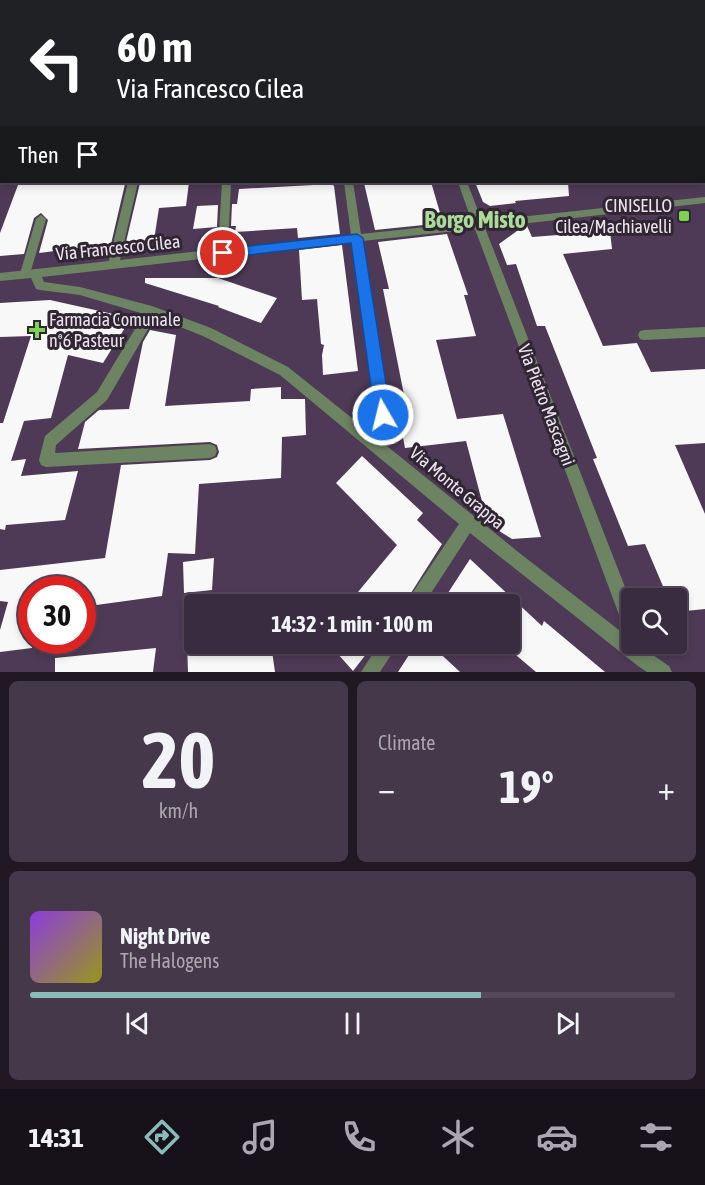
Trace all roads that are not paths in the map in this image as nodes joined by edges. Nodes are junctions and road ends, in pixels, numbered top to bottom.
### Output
1 (133, 183) edge
2 (226, 183) edge
3 (348, 183) edge
4 (462, 183) edge
5 (705, 201) edge
6 (41, 219) dead end
7 (478, 225) junction
8 (357, 238) junction
9 (223, 253) junction
10 (113, 265) junction
11 (30, 273) junction
12 (0, 277) edge
13 (152, 311) junction
14 (705, 332) edge
15 (644, 335) dead end
16 (369, 439) junction
17 (210, 451) dead end
18 (469, 522) junction
19 (422, 594) edge
20 (621, 599) edge
21 (382, 654) edge
22 (646, 666) edge
23 (370, 672) edge
24 (663, 672) edge

1 - 10 street
2 - 9 street
3 - 8 street
4 - 7 street, Via Pietro Mascagni
5 - 7 street, Via Francesco Cilea
6 - 11 street
7 - 8 street, Via Francesco Cilea
7 - 20 street, Via Pietro Mascagni
8 - 9 street, Via Francesco Cilea
8 - 16 street
9 - 10 street, Via Francesco Cilea
10 - 11 street, Via Francesco Cilea
11 - 12 street
11 - 13 street, Via Monte Grappa
13 - 16 street, Via Monte Grappa
13 - 17 street
14 - 15 street
16 - 18 street, Via Monte Grappa
18 - 19 street
18 - 22 street, Via Monte Grappa
21 - 23 street
22 - 24 street, Via Monte Grappa

